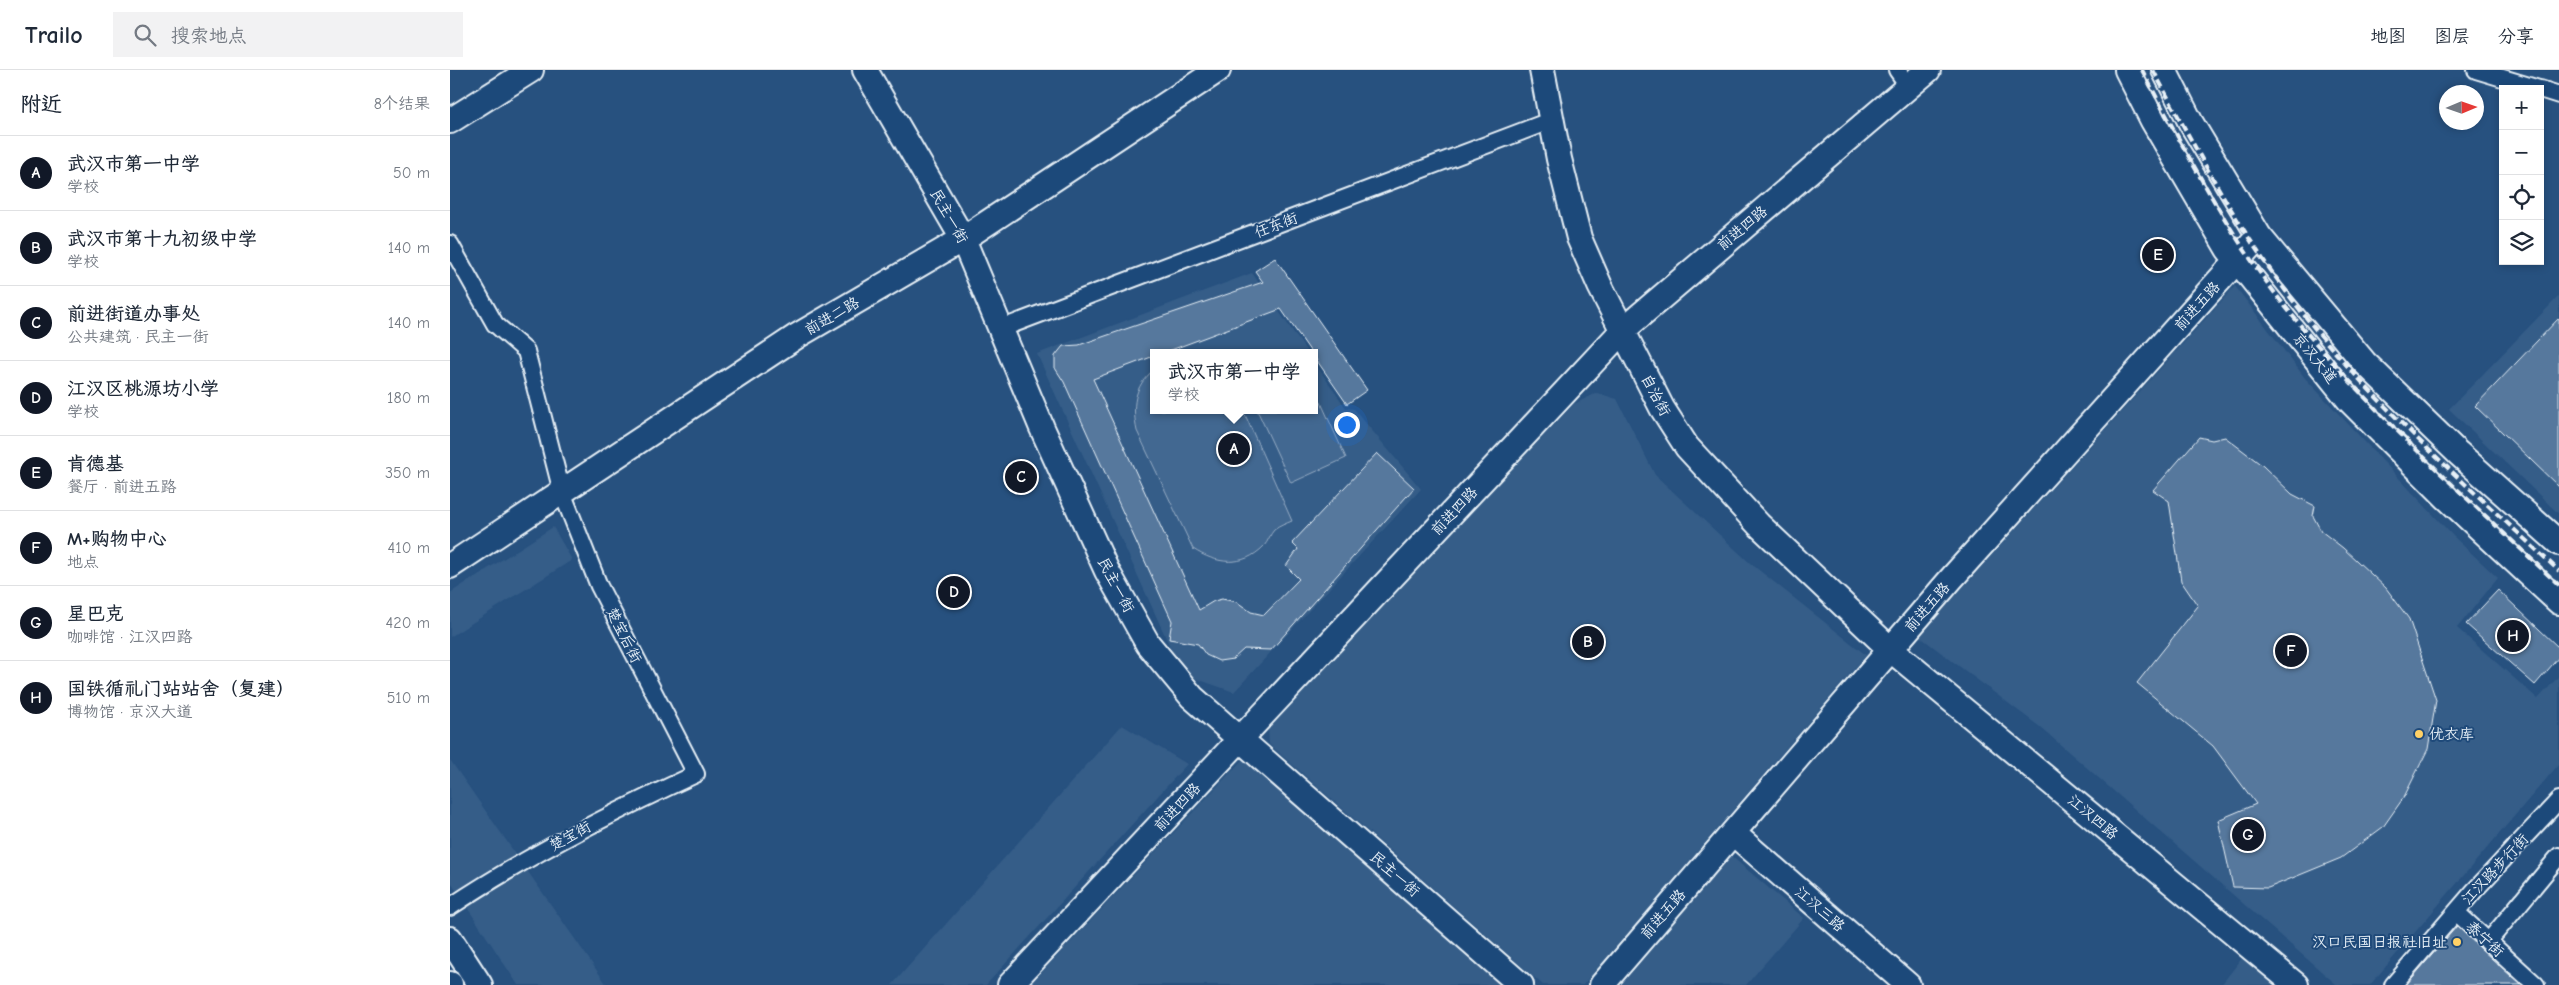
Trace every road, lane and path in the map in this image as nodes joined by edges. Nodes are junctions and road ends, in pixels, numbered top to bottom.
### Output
1 (531, 70) edge
2 (865, 70) edge
3 (1542, 70) edge
4 (1928, 70) edge
5 (2127, 70) edge
6 (2164, 70) edge
7 (2476, 70) edge
8 (1213, 72) edge
9 (1903, 78) edge
10 (2527, 85) edge
11 (2544, 90) edge
12 (2559, 95) edge
13 (1552, 120) junction
14 (450, 121) edge
15 (2259, 236) junction
16 (963, 239) junction
17 (450, 244) edge
18 (2237, 261) junction
19 (1000, 329) junction
20 (1623, 330) junction
21 (562, 492) junction
22 (2559, 543) edge
23 (450, 566) edge
24 (2559, 602) edge
25 (1890, 649) junction
26 (1242, 739) junction
27 (696, 774) joint
28 (2559, 800) edge
29 (1733, 833) junction
30 (2559, 856) edge
31 (2553, 875) edge
32 (450, 907) edge
33 (2456, 912) junction
34 (450, 938) edge
35 (2488, 942) junction
36 (480, 985) edge
37 (1010, 985) edge
38 (1521, 985) edge
39 (1602, 985) edge
40 (1908, 985) edge
41 (2296, 985) edge
42 (2393, 985) edge
43 (2536, 985) edge

1 - 14 street
2 - 16 street, 民主一街
3 - 13 street, 自治街
4 - 9 street, 前进四路
5 - 18 street, 京汉大道
6 - 15 street
7 - 10 street
8 - 16 street, 前进二路
9 - 20 street, 前进四路
11 - 12 street
13 - 19 street, 任东街
13 - 20 street, 自治街
15 - 18 street, 前进五路
15 - 22 street
16 - 19 street, 民主一街
16 - 21 street, 前进二路
17 - 21 street, 楚宝后街
18 - 24 street, 京汉大道
18 - 25 street, 前进五路
19 - 26 street, 民主一街
20 - 25 street, 自治街
20 - 26 street, 前进四路
21 - 23 street, 前进二路
21 - 27 street, 楚宝后街
25 - 29 street, 前进五路
25 - 41 street, 江汉四路
26 - 37 street, 前进四路
26 - 38 street, 民主一街
27 - 32 street, 楚宝街
28 - 33 street, 江汉路步行街
29 - 39 street, 前进五路
29 - 40 street, 江汉三路
30 - 31 street
31 - 35 street
33 - 35 street, 泰宁街
33 - 42 street, 江汉路步行街
34 - 36 street
35 - 43 street, 泰宁街

